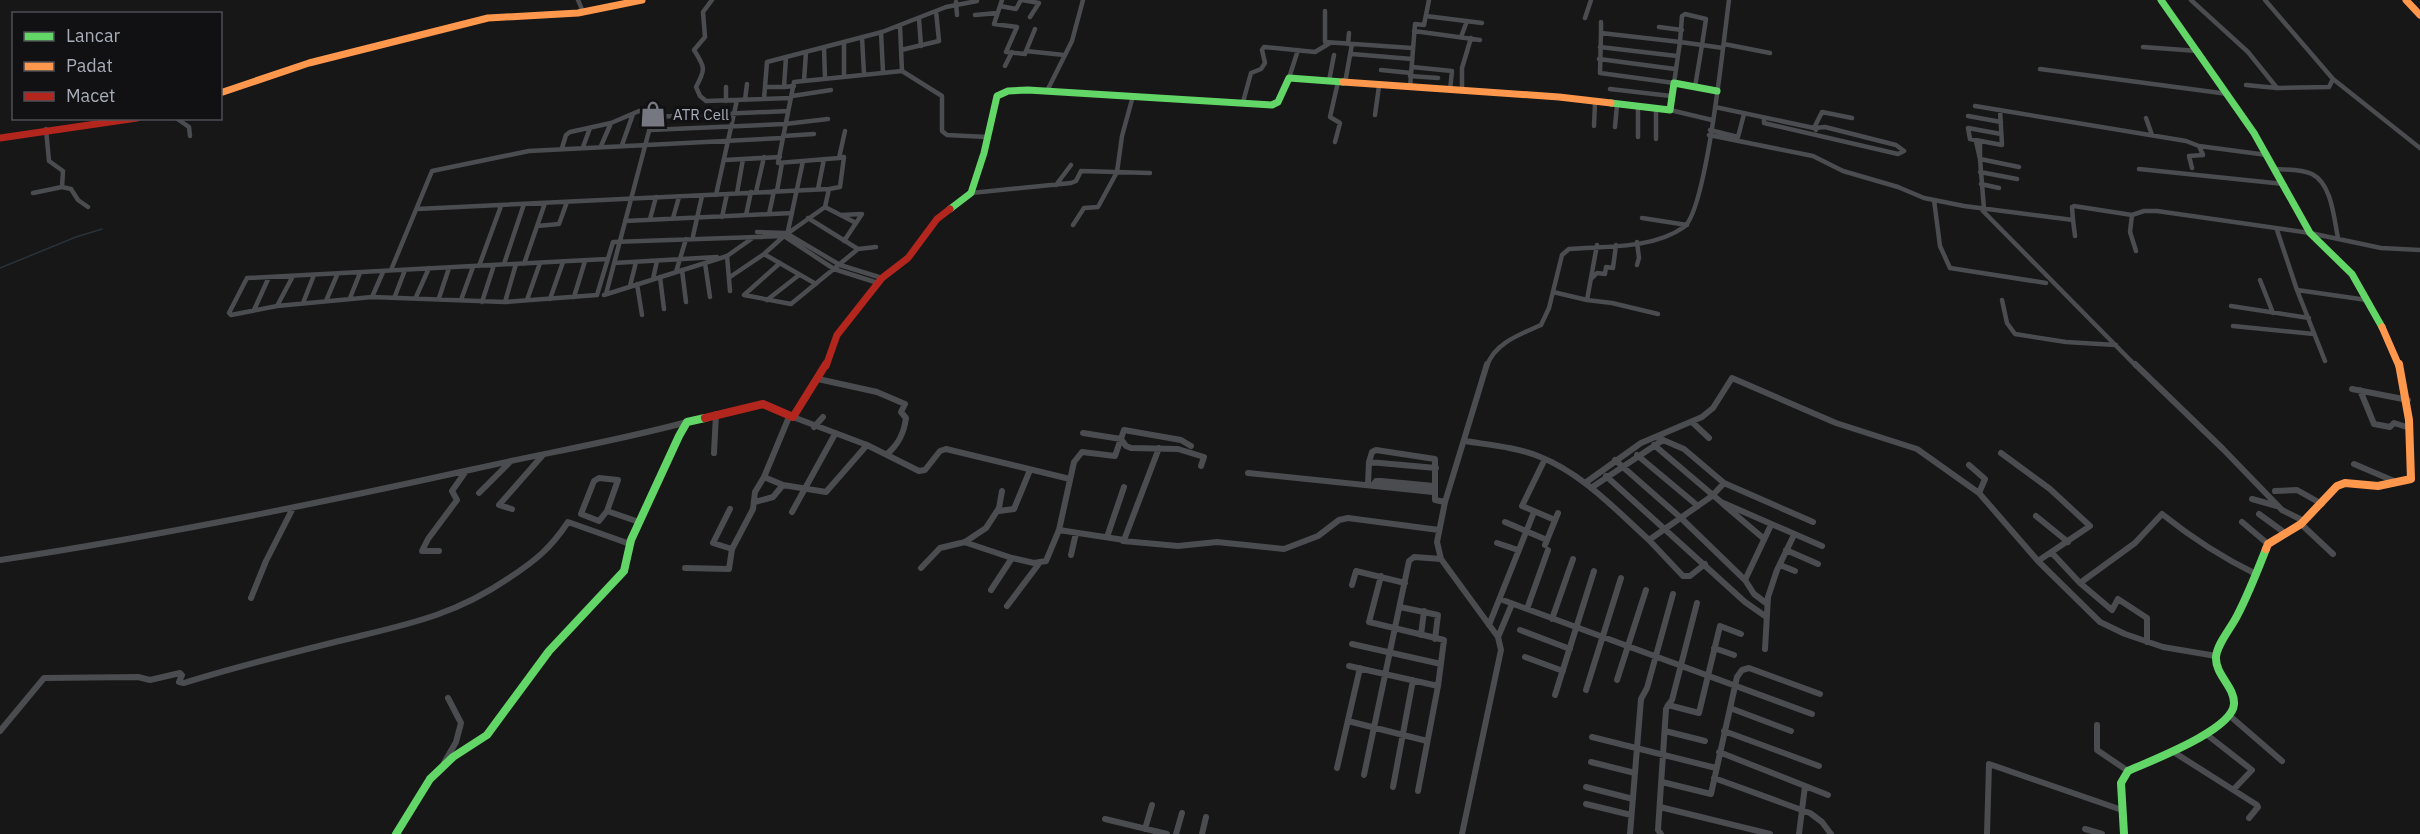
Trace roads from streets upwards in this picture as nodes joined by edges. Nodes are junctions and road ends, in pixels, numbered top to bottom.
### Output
1 (579, 0) edge
2 (642, 0) edge
3 (712, 0) edge
4 (1002, 0) edge
5 (1021, 0) edge
6 (1083, 0) edge
7 (1429, 0) edge
8 (1591, 0) edge
9 (1729, 0) edge
10 (2161, 0) edge
11 (2191, 0) edge
12 (2265, 0) edge
13 (2406, 0) edge
14 (978, 1) edge
15 (956, 2) junction
16 (1000, 6) junction
17 (1016, 9) junction
18 (936, 11) junction
19 (1325, 11) dead end
20 (997, 13) junction
21 (580, 15) junction
22 (957, 15) dead end
23 (975, 15) dead end
24 (2420, 15) edge
25 (1013, 16) dead end
26 (1426, 16) junction
27 (1030, 17) dead end
28 (1585, 18) dead end
29 (919, 19) junction
30 (1467, 21) junction
31 (1482, 22) dead end
32 (1601, 22) dead end
33 (900, 26) junction
34 (1659, 27) dead end
35 (1035, 29) dead end
36 (1682, 30) junction
37 (1414, 31) junction
38 (881, 33) junction
39 (1350, 33) dead end
40 (1601, 33) junction
41 (1461, 36) junction
42 (862, 37) junction
43 (1471, 38) junction
44 (1480, 40) dead end
45 (844, 42) junction
46 (1330, 43) junction
47 (1680, 43) junction
48 (1350, 44) junction
49 (1702, 45) junction
50 (921, 46) junction
51 (1600, 46) junction
52 (1723, 46) junction
53 (824, 47) junction
54 (1412, 48) junction
55 (2143, 48) dead end
56 (901, 50) junction
57 (1299, 50) junction
58 (1026, 51) junction
59 (2198, 51) junction
60 (806, 52) junction
61 (1012, 52) junction
62 (1770, 52) dead end
63 (1352, 54) junction
64 (1334, 55) dead end
65 (1064, 56) junction
66 (1677, 56) junction
67 (786, 57) junction
68 (1412, 59) junction
69 (1599, 59) junction
70 (1005, 66) dead end
71 (1412, 67) junction
72 (1675, 69) junction
73 (2040, 69) dead end
74 (1381, 70) dead end
75 (902, 71) junction
76 (883, 72) junction
77 (864, 74) junction
78 (1410, 75) junction
79 (844, 76) junction
80 (1289, 78) junction
81 (1438, 78) dead end
82 (825, 79) junction
83 (2333, 79) junction
84 (804, 81) junction
85 (1329, 81) junction
86 (1341, 82) junction
87 (1674, 83) junction
88 (747, 84) dead end
89 (2246, 85) dead end
90 (794, 86) junction
91 (1379, 86) junction
92 (726, 87) dead end
93 (765, 87) junction
94 (784, 87) junction
95 (1695, 87) junction
96 (1410, 88) junction
97 (2277, 88) junction
98 (1610, 89) dead end
99 (831, 90) dead end
100 (1450, 90) junction
101 (1047, 91) junction
102 (1462, 91) junction
103 (1717, 91) junction
104 (222, 92) edge
105 (2228, 94) junction
106 (1133, 96) junction
107 (1671, 96) junction
108 (792, 97) junction
109 (764, 99) junction
110 (706, 100) junction
111 (736, 100) junction
112 (745, 100) junction
113 (726, 101) junction
114 (1243, 102) junction
115 (1595, 103) junction
116 (1617, 105) junction
117 (1975, 106) dead end
118 (1715, 107) junction
119 (1638, 108) junction
120 (1656, 110) junction
121 (1670, 110) junction
122 (2000, 110) junction
123 (788, 111) junction
124 (734, 113) junction
125 (633, 114) junction
126 (1744, 114) junction
127 (700, 115) junction
128 (1375, 115) dead end
129 (1968, 116) dead end
130 (653, 117) junction
131 (1764, 118) junction
132 (1852, 118) dead end
133 (2146, 118) dead end
134 (828, 119) dead end
135 (129, 120) edge
136 (179, 120) edge
137 (1712, 120) junction
138 (2001, 122) junction
139 (611, 123) junction
140 (785, 124) junction
141 (1594, 126) dead end
142 (731, 127) junction
143 (1615, 127) dead end
144 (590, 128) junction
145 (1814, 128) junction
146 (46, 129) junction
147 (650, 130) junction
148 (845, 131) dead end
149 (1710, 132) junction
150 (814, 134) dead end
151 (2001, 134) junction
152 (1822, 135) junction
153 (2152, 135) junction
154 (190, 136) dead end
155 (987, 137) junction
156 (1638, 137) dead end
157 (0, 138) edge
158 (783, 138) junction
159 (1656, 139) dead end
160 (1978, 141) junction
161 (727, 142) junction
162 (1335, 142) dead end
163 (645, 145) junction
164 (601, 146) junction
165 (622, 146) junction
166 (2199, 146) junction
167 (583, 147) junction
168 (562, 148) junction
169 (2420, 148) edge
170 (2267, 155) junction
171 (780, 157) junction
172 (764, 158) junction
173 (839, 158) junction
174 (743, 159) junction
175 (824, 159) junction
176 (1980, 159) junction
177 (725, 160) junction
178 (803, 161) junction
179 (782, 163) junction
180 (1071, 165) dead end
181 (2019, 167) dead end
182 (2192, 168) dead end
183 (2139, 169) dead end
184 (2275, 169) junction
185 (1117, 172) junction
186 (1150, 172) dead end
187 (1980, 172) junction
188 (2017, 179) dead end
189 (1981, 184) junction
190 (2284, 184) junction
191 (1056, 185) junction
192 (62, 187) junction
193 (1999, 188) dead end
194 (819, 189) junction
195 (829, 189) junction
196 (797, 190) junction
197 (775, 191) junction
198 (754, 192) junction
199 (33, 193) dead end
200 (737, 193) junction
201 (970, 193) junction
202 (727, 194) junction
203 (716, 195) junction
204 (702, 196) junction
205 (656, 197) junction
206 (679, 197) junction
207 (630, 198) junction
208 (1934, 200) junction
209 (567, 202) junction
210 (545, 203) junction
211 (524, 204) junction
212 (501, 206) junction
213 (88, 207) dead end
214 (825, 207) junction
215 (1982, 209) junction
216 (417, 210) junction
217 (792, 213) junction
218 (769, 214) junction
219 (746, 215) junction
220 (841, 215) junction
221 (2132, 215) junction
222 (722, 217) junction
223 (697, 218) junction
224 (808, 218) junction
225 (1642, 218) dead end
226 (650, 219) junction
227 (674, 219) junction
228 (2073, 220) junction
229 (624, 221) junction
230 (856, 223) junction
231 (1074, 225) dead end
232 (1687, 225) junction
233 (537, 226) junction
234 (2277, 230) junction
235 (786, 233) junction
236 (2310, 233) junction
237 (693, 236) junction
238 (755, 236) junction
239 (2075, 236) dead end
240 (686, 238) junction
241 (2338, 238) junction
242 (620, 240) junction
243 (844, 241) junction
244 (1637, 242) junction
245 (1597, 245) junction
246 (1616, 245) junction
247 (876, 247) dead end
248 (858, 249) junction
249 (2420, 250) edge
250 (2136, 251) dead end
251 (764, 254) junction
252 (723, 257) junction
253 (607, 259) junction
254 (679, 259) junction
255 (585, 261) junction
256 (657, 261) junction
257 (563, 262) junction
258 (636, 262) junction
259 (540, 263) junction
260 (614, 263) junction
261 (705, 263) junction
262 (780, 263) junction
263 (504, 264) junction
264 (516, 264) junction
265 (524, 264) junction
266 (840, 265) junction
267 (479, 266) junction
268 (494, 266) junction
269 (1637, 266) dead end
270 (473, 267) junction
271 (429, 268) junction
272 (449, 268) junction
273 (834, 269) junction
274 (391, 270) junction
275 (405, 270) junction
276 (679, 271) junction
277 (382, 272) junction
278 (360, 273) junction
279 (337, 274) junction
280 (314, 275) junction
281 (799, 275) junction
282 (293, 276) junction
283 (269, 277) junction
284 (660, 277) junction
285 (729, 277) junction
286 (653, 279) junction
287 (1590, 279) junction
288 (880, 280) junction
289 (2260, 280) dead end
290 (2046, 283) dead end
291 (638, 284) junction
292 (816, 284) junction
293 (630, 286) junction
294 (2297, 290) junction
295 (730, 291) dead end
296 (1553, 292) junction
297 (606, 294) junction
298 (597, 295) junction
299 (395, 296) junction
300 (372, 297) junction
301 (416, 297) junction
302 (574, 297) junction
303 (710, 297) dead end
304 (350, 298) junction
305 (439, 298) junction
306 (550, 298) junction
307 (461, 300) junction
308 (527, 300) junction
309 (766, 300) junction
310 (1587, 300) junction
311 (2002, 300) dead end
312 (2367, 300) junction
313 (326, 301) junction
314 (482, 302) junction
315 (505, 302) junction
316 (686, 302) dead end
317 (303, 303) junction
318 (277, 306) junction
319 (2231, 306) dead end
320 (664, 309) dead end
321 (254, 310) junction
322 (2273, 313) junction
323 (1658, 314) dead end
324 (642, 315) dead end
325 (2309, 318) junction
326 (2234, 326) dead end
327 (2314, 334) junction
328 (2116, 345) junction
329 (2325, 361) dead end
330 (818, 379) junction
331 (2352, 389) dead end
332 (2360, 390) junction
333 (2408, 400) junction
334 (716, 414) junction
335 (791, 417) junction
336 (823, 417) dead end
337 (687, 422) junction
338 (1692, 422) junction
339 (814, 427) junction
340 (2410, 428) junction
341 (1083, 432) dead end
342 (835, 434) junction
343 (1654, 436) junction
344 (1121, 438) junction
345 (1709, 438) dead end
346 (1663, 440) junction
347 (1465, 441) junction
348 (867, 445) junction
349 (1654, 445) junction
350 (1191, 446) dead end
351 (1159, 448) junction
352 (714, 453) dead end
353 (2001, 453) dead end
354 (887, 454) junction
355 (1637, 455) junction
356 (542, 456) junction
357 (1615, 460) junction
358 (511, 462) junction
359 (1369, 462) junction
360 (1543, 463) dead end
361 (2354, 464) dead end
362 (1969, 465) dead end
363 (1201, 466) dead end
364 (1622, 466) junction
365 (1436, 468) junction
366 (1030, 470) junction
367 (466, 471) junction
368 (1248, 473) dead end
369 (1606, 476) junction
370 (764, 477) junction
371 (1070, 479) junction
372 (1724, 483) junction
373 (2400, 483) junction
374 (1371, 484) junction
375 (783, 485) junction
376 (1588, 486) junction
377 (1124, 487) dead end
378 (805, 488) junction
379 (1433, 489) junction
380 (1002, 491) dead end
381 (2275, 491) dead end
382 (479, 493) dead end
383 (1979, 493) junction
384 (1712, 496) junction
385 (2252, 499) dead end
386 (755, 502) junction
387 (1445, 502) junction
388 (1721, 502) junction
389 (2322, 504) junction
390 (1698, 506) junction
391 (2278, 507) junction
392 (293, 508) junction
393 (512, 509) dead end
394 (730, 509) dead end
395 (999, 511) junction
396 (607, 512) junction
397 (792, 512) dead end
398 (1534, 512) junction
399 (1558, 513) dead end
400 (2259, 514) dead end
401 (2036, 516) dead end
402 (1681, 518) junction
403 (1555, 520) junction
404 (639, 522) junction
405 (1505, 522) dead end
406 (1813, 522) dead end
407 (2241, 522) dead end
408 (2302, 522) junction
409 (1771, 525) junction
410 (1059, 530) junction
411 (1439, 530) junction
412 (1665, 530) junction
413 (1526, 531) junction
414 (1076, 533) junction
415 (2285, 533) junction
416 (1794, 535) junction
417 (1107, 537) junction
418 (1763, 538) junction
419 (1649, 540) junction
420 (1123, 541) junction
421 (964, 542) junction
422 (2068, 542) junction
423 (1497, 543) dead end
424 (2268, 543) junction
425 (630, 544) junction
426 (1547, 545) junction
427 (1822, 546) dead end
428 (732, 549) junction
429 (1518, 550) junction
430 (1786, 550) junction
431 (440, 551) dead end
432 (2052, 553) junction
433 (2333, 554) dead end
434 (1071, 555) dead end
435 (1012, 558) junction
436 (1441, 559) junction
437 (1573, 559) dead end
438 (0, 560) edge
439 (2038, 561) junction
440 (1705, 564) junction
441 (1818, 564) dead end
442 (1038, 565) junction
443 (1780, 566) junction
444 (685, 568) dead end
445 (921, 568) dead end
446 (1795, 571) dead end
447 (1594, 572) dead end
448 (2256, 574) junction
449 (1381, 576) junction
450 (1621, 578) dead end
451 (1745, 580) junction
452 (1405, 583) junction
453 (2080, 583) junction
454 (1352, 585) dead end
455 (992, 590) dead end
456 (1646, 590) dead end
457 (1673, 594) dead end
458 (251, 598) dead end
459 (1500, 599) junction
460 (1697, 603) dead end
461 (1766, 603) junction
462 (1512, 604) junction
463 (1007, 606) dead end
464 (1400, 607) junction
465 (1527, 609) junction
466 (1424, 611) junction
467 (1765, 616) junction
468 (1552, 619) junction
469 (1489, 625) junction
470 (1395, 629) junction
471 (1577, 629) junction
472 (1520, 630) dead end
473 (1741, 634) dead end
474 (1421, 635) junction
475 (1498, 638) junction
476 (1603, 638) junction
477 (1435, 639) junction
478 (2147, 642) junction
479 (1352, 644) dead end
480 (1628, 648) junction
481 (1714, 648) junction
482 (1570, 649) junction
483 (1765, 649) dead end
484 (1390, 652) junction
485 (1734, 655) dead end
486 (2216, 656) junction
487 (1525, 657) dead end
488 (1656, 658) junction
489 (1441, 664) junction
490 (1349, 666) dead end
491 (1679, 666) junction
492 (1360, 668) junction
493 (1563, 671) junction
494 (1386, 673) junction
495 (1707, 676) junction
496 (1413, 680) junction
497 (1617, 680) dead end
498 (1437, 686) junction
499 (1735, 687) junction
500 (1586, 690) dead end
501 (1820, 694) dead end
502 (1555, 695) dead end
503 (448, 698) dead end
504 (1668, 705) junction
505 (1730, 708) junction
506 (1699, 713) junction
507 (1812, 714) dead end
508 (1707, 716) dead end
509 (2230, 716) junction
510 (1348, 721) junction
511 (2097, 725) dead end
512 (1374, 728) junction
513 (1724, 730) junction
514 (0, 731) edge
515 (1665, 731) junction
516 (1791, 731) dead end
517 (2206, 734) junction
518 (1403, 735) junction
519 (1592, 737) dead end
520 (1427, 741) junction
521 (1705, 741) dead end
522 (1636, 747) junction
523 (2172, 751) junction
524 (1719, 752) junction
525 (1664, 754) junction
526 (2282, 760) dead end
527 (1591, 762) dead end
528 (444, 765) junction
529 (1819, 766) dead end
530 (1337, 768) dead end
531 (1716, 768) junction
532 (2128, 771) junction
533 (1635, 773) junction
534 (1364, 775) dead end
535 (1714, 778) junction
536 (1662, 782) junction
537 (1804, 786) junction
538 (1393, 787) dead end
539 (1586, 787) dead end
540 (2234, 789) junction
541 (1418, 791) dead end
542 (1828, 795) dead end
543 (1633, 799) junction
544 (1586, 804) dead end
545 (1152, 805) dead end
546 (1660, 807) junction
547 (2122, 810) junction
548 (1802, 811) junction
549 (1182, 813) dead end
550 (1631, 815) junction
551 (1206, 817) dead end
552 (2249, 818) dead end
553 (1105, 819) dead end
554 (1145, 828) junction
555 (2085, 829) dead end
556 (396, 834) edge
557 (1167, 834) edge
558 (1176, 834) edge
559 (1202, 834) edge
560 (1462, 834) edge
561 (1630, 834) edge
562 (1662, 834) edge
563 (1770, 834) edge
564 (1799, 834) edge
565 (1831, 834) edge
566 (1987, 834) edge
567 (2102, 834) edge
568 (2124, 834) edge

1 - 21 street
2 - 21 street
3 - 110 street
4 - 16 street
5 - 17 street
5 - 27 street
6 - 65 street
7 - 26 street
8 - 28 street
9 - 52 street
10 - 59 street
11 - 97 street
12 - 83 street
13 - 24 street
14 - 15 street
15 - 18 street
15 - 22 street
16 - 17 street
16 - 20 street
17 - 25 street
18 - 29 street
18 - 50 street
19 - 46 street
20 - 23 street
20 - 61 street
21 - 104 street
26 - 30 street
26 - 37 street
29 - 33 street
29 - 50 street
30 - 31 street
30 - 41 street
32 - 40 street
33 - 38 street
33 - 56 street
34 - 36 street
35 - 58 street
36 - 47 street
36 - 49 street
37 - 41 street
37 - 54 street
38 - 42 street
38 - 76 street
39 - 48 street
40 - 47 street
40 - 51 street
41 - 43 street
42 - 45 street
42 - 77 street
43 - 44 street
43 - 102 street
45 - 53 street
45 - 79 street
46 - 48 street
46 - 57 street
47 - 49 street
47 - 66 street
48 - 54 street
48 - 63 street
49 - 52 street
49 - 95 street
50 - 56 street
51 - 66 street
51 - 69 street
52 - 62 street
52 - 103 street
53 - 60 street
53 - 82 street
54 - 68 street
55 - 59 street
56 - 75 street
57 - 80 street
57 - 114 street
58 - 61 street
58 - 65 street
59 - 105 street
60 - 67 street
60 - 84 street
61 - 70 street
63 - 68 street
63 - 86 street
64 - 85 street
65 - 101 street
66 - 72 street
67 - 93 street
67 - 94 street
68 - 71 street
69 - 72 street
69 - 87 street
71 - 78 street
71 - 100 street
72 - 87 street
73 - 105 street
74 - 78 street
75 - 76 street
75 - 155 street
76 - 77 street
77 - 79 street
78 - 81 street
78 - 96 street
79 - 82 street
80 - 85 street
80 - 114 street
82 - 84 street
83 - 97 street
83 - 169 street
84 - 90 street
85 - 86 street
86 - 91 street
86 - 162 street
87 - 95 street
87 - 107 street
88 - 112 street
89 - 97 street
90 - 94 street
90 - 108 street
91 - 96 street
91 - 128 street
92 - 113 street
93 - 94 street
93 - 109 street
95 - 103 street
96 - 100 street
98 - 107 street
99 - 108 street
100 - 102 street
101 - 106 street
101 - 155 street
102 - 115 street
103 - 118 street
105 - 170 street
106 - 114 street
106 - 185 street
107 - 121 street
108 - 109 street
108 - 123 street
109 - 112 street
110 - 113 street
110 - 127 street
111 - 112 street
111 - 113 street
111 - 124 street
115 - 116 street
115 - 141 street
116 - 119 street
116 - 143 street
117 - 122 street
118 - 126 street
118 - 137 street
119 - 120 street
119 - 156 street
120 - 121 street
120 - 159 street
121 - 137 street
122 - 138 street
122 - 153 street
123 - 124 street
123 - 140 street
124 - 127 street
124 - 142 street
125 - 130 street
125 - 139 street
125 - 165 street
126 - 131 street
126 - 149 street
127 - 130 street
129 - 138 street
130 - 147 street
131 - 145 street
131 - 152 street
132 - 145 street
133 - 153 street
134 - 140 street
135 - 146 street
136 - 154 street
137 - 149 street
138 - 151 street
139 - 144 street
139 - 164 street
140 - 142 street
140 - 158 street
142 - 147 street
142 - 161 street
144 - 167 street
144 - 168 street
145 - 152 street
145 - 152 street
146 - 157 street
146 - 192 street
147 - 163 street
148 - 173 street
149 - 208 street
149 - 232 street
150 - 158 street
151 - 160 street
151 - 160 street
153 - 166 street
155 - 201 street
158 - 161 street
158 - 171 street
160 - 176 street
161 - 163 street
161 - 177 street
163 - 165 street
163 - 207 street
164 - 165 street
164 - 167 street
166 - 170 street
166 - 182 street
167 - 168 street
168 - 216 street
170 - 184 street
171 - 172 street
171 - 179 street
172 - 174 street
172 - 198 street
173 - 175 street
173 - 195 street
174 - 177 street
174 - 200 street
175 - 178 street
175 - 194 street
176 - 181 street
176 - 187 street
177 - 203 street
178 - 179 street
178 - 196 street
179 - 197 street
180 - 191 street
183 - 190 street
184 - 190 street
184 - 241 street
185 - 186 street
185 - 191 street
185 - 231 street
187 - 188 street
187 - 189 street
189 - 193 street
189 - 215 street
190 - 236 street
191 - 201 street
192 - 199 street
192 - 213 street
194 - 195 street
194 - 196 street
195 - 214 street
196 - 197 street
196 - 217 street
197 - 198 street
197 - 218 street
198 - 200 street
198 - 219 street
200 - 202 street
201 - 288 street
202 - 203 street
202 - 222 street
203 - 204 street
204 - 206 street
204 - 223 street
205 - 206 street
205 - 207 street
205 - 226 street
206 - 227 street
207 - 209 street
207 - 229 street
208 - 215 street
208 - 290 street
209 - 210 street
209 - 233 street
210 - 211 street
210 - 233 street
211 - 212 street
211 - 263 street
212 - 216 street
212 - 267 street
214 - 220 street
214 - 224 street
215 - 228 street
215 - 328 street
216 - 274 street
217 - 218 street
217 - 235 street
218 - 219 street
219 - 222 street
220 - 230 street
220 - 230 street
221 - 228 street
221 - 234 street
221 - 250 street
222 - 223 street
223 - 227 street
223 - 237 street
224 - 235 street
224 - 243 street
225 - 232 street
226 - 227 street
226 - 229 street
228 - 239 street
229 - 242 street
230 - 243 street
232 - 244 street
233 - 265 street
234 - 236 street
234 - 294 street
235 - 237 street
235 - 238 street
235 - 251 street
235 - 266 street
235 - 273 street
236 - 241 street
236 - 312 street
237 - 242 street
238 - 240 street
238 - 252 street
240 - 242 street
240 - 254 street
241 - 249 street
242 - 253 street
242 - 260 street
243 - 248 street
244 - 246 street
244 - 269 street
245 - 246 street
245 - 287 street
245 - 296 street
246 - 287 street
247 - 248 street
248 - 266 street
251 - 262 street
251 - 285 street
252 - 254 street
252 - 261 street
252 - 285 street
253 - 255 street
253 - 298 street
254 - 256 street
254 - 276 street
255 - 257 street
255 - 302 street
256 - 258 street
256 - 286 street
257 - 259 street
257 - 306 street
258 - 260 street
258 - 293 street
259 - 265 street
259 - 308 street
260 - 297 street
261 - 276 street
261 - 303 street
262 - 281 street
262 - 309 street
263 - 264 street
263 - 268 street
264 - 265 street
264 - 315 street
266 - 273 street
266 - 288 street
267 - 268 street
267 - 270 street
268 - 314 street
270 - 272 street
270 - 307 street
271 - 272 street
271 - 275 street
271 - 301 street
272 - 305 street
273 - 288 street
273 - 292 street
274 - 275 street
274 - 277 street
275 - 299 street
276 - 284 street
276 - 316 street
277 - 278 street
277 - 300 street
278 - 279 street
278 - 304 street
279 - 280 street
279 - 313 street
280 - 282 street
280 - 317 street
281 - 292 street
281 - 309 street
282 - 283 street
282 - 318 street
283 - 321 street
283 - 321 street
284 - 286 street
284 - 320 street
285 - 295 street
286 - 291 street
287 - 310 street
288 - 330 street
289 - 322 street
291 - 293 street
291 - 324 street
292 - 309 street
293 - 297 street
294 - 312 street
294 - 325 street
296 - 310 street
296 - 347 street
297 - 298 street
298 - 302 street
299 - 300 street
299 - 301 street
300 - 304 street
301 - 305 street
302 - 306 street
304 - 313 street
305 - 307 street
306 - 308 street
307 - 314 street
308 - 315 street
310 - 323 street
311 - 328 street
312 - 333 street
313 - 317 street
314 - 315 street
317 - 318 street
318 - 321 street
319 - 322 street
322 - 325 street
325 - 327 street
326 - 327 street
327 - 329 street
328 - 391 street
330 - 335 street
330 - 354 street
331 - 332 street
332 - 333 street
332 - 340 street
333 - 340 street
334 - 335 street
334 - 337 street
334 - 352 street
335 - 339 street
335 - 370 street
336 - 339 street
337 - 356 street
337 - 404 street
338 - 343 street
338 - 345 street
338 - 383 street
339 - 342 street
340 - 373 street
341 - 344 street
342 - 348 street
342 - 378 street
343 - 346 street
343 - 357 street
344 - 350 street
344 - 351 street
344 - 371 street
346 - 349 street
346 - 372 street
347 - 376 street
347 - 387 street
348 - 354 street
348 - 378 street
349 - 355 street
349 - 384 street
351 - 363 street
351 - 420 street
353 - 422 street
354 - 366 street
355 - 364 street
355 - 390 street
356 - 358 street
356 - 393 street
357 - 364 street
357 - 376 street
358 - 367 street
358 - 382 street
359 - 365 street
359 - 365 street
359 - 374 street
360 - 398 street
361 - 373 street
362 - 383 street
364 - 369 street
364 - 402 street
365 - 379 street
366 - 371 street
366 - 395 street
367 - 392 street
367 - 431 street
368 - 374 street
369 - 376 street
369 - 412 street
370 - 375 street
370 - 386 street
371 - 410 street
372 - 384 street
372 - 406 street
373 - 389 street
374 - 379 street
375 - 378 street
375 - 386 street
376 - 419 street
377 - 417 street
378 - 397 street
379 - 387 street
380 - 395 street
381 - 389 street
383 - 439 street
384 - 388 street
384 - 390 street
385 - 391 street
386 - 428 street
387 - 411 street
388 - 409 street
388 - 418 street
389 - 408 street
390 - 402 street
391 - 408 street
392 - 438 street
392 - 458 street
394 - 428 street
395 - 421 street
396 - 396 street
396 - 404 street
398 - 403 street
398 - 413 street
399 - 403 street
400 - 415 street
401 - 422 street
402 - 412 street
402 - 451 street
403 - 426 street
404 - 425 street
405 - 413 street
407 - 424 street
408 - 415 street
408 - 433 street
409 - 416 street
409 - 418 street
410 - 414 street
410 - 442 street
411 - 420 street
411 - 436 street
412 - 419 street
412 - 440 street
413 - 426 street
413 - 429 street
414 - 417 street
414 - 434 street
415 - 424 street
416 - 427 street
416 - 430 street
417 - 420 street
418 - 451 street
419 - 440 street
421 - 435 street
421 - 445 street
422 - 432 street
423 - 429 street
424 - 448 street
425 - 514 street
425 - 528 street
426 - 465 street
428 - 444 street
429 - 459 street
430 - 441 street
430 - 443 street
432 - 439 street
432 - 453 street
435 - 442 street
435 - 455 street
436 - 452 street
436 - 469 street
437 - 468 street
439 - 478 street
440 - 467 street
442 - 463 street
443 - 446 street
443 - 461 street
447 - 471 street
448 - 453 street
448 - 486 street
449 - 452 street
449 - 454 street
449 - 470 street
450 - 476 street
451 - 461 street
452 - 464 street
453 - 478 street
456 - 480 street
457 - 488 street
459 - 462 street
459 - 469 street
460 - 491 street
461 - 467 street
462 - 465 street
462 - 475 street
464 - 466 street
464 - 470 street
465 - 468 street
466 - 474 street
466 - 477 street
467 - 483 street
468 - 471 street
469 - 475 street
470 - 474 street
470 - 484 street
471 - 476 street
471 - 482 street
472 - 482 street
473 - 481 street
474 - 477 street
475 - 560 street
476 - 480 street
476 - 500 street
477 - 489 street
478 - 486 street
479 - 484 street
480 - 488 street
480 - 497 street
481 - 485 street
481 - 495 street
482 - 493 street
484 - 489 street
484 - 494 street
486 - 509 street
487 - 493 street
488 - 491 street
488 - 522 street
489 - 498 street
490 - 492 street
491 - 495 street
491 - 504 street
492 - 494 street
492 - 510 street
493 - 502 street
494 - 496 street
494 - 512 street
495 - 499 street
495 - 506 street
496 - 498 street
496 - 518 street
498 - 520 street
499 - 501 street
499 - 505 street
499 - 507 street
503 - 528 street
504 - 506 street
504 - 515 street
505 - 513 street
505 - 516 street
506 - 508 street
509 - 517 street
509 - 526 street
510 - 512 street
510 - 530 street
511 - 532 street
512 - 518 street
512 - 534 street
513 - 524 street
513 - 529 street
515 - 521 street
515 - 525 street
517 - 523 street
517 - 540 street
518 - 520 street
518 - 538 street
519 - 522 street
520 - 541 street
522 - 525 street
522 - 533 street
523 - 532 street
523 - 540 street
524 - 531 street
524 - 537 street
525 - 531 street
525 - 536 street
527 - 533 street
528 - 556 street
531 - 535 street
532 - 547 street
533 - 543 street
535 - 536 street
535 - 548 street
536 - 546 street
537 - 542 street
537 - 548 street
539 - 543 street
540 - 552 street
543 - 550 street
544 - 550 street
545 - 554 street
546 - 562 street
546 - 563 street
547 - 566 street
547 - 568 street
548 - 564 street
548 - 565 street
549 - 558 street
550 - 561 street
551 - 559 street
553 - 554 street
554 - 557 street
555 - 567 street

